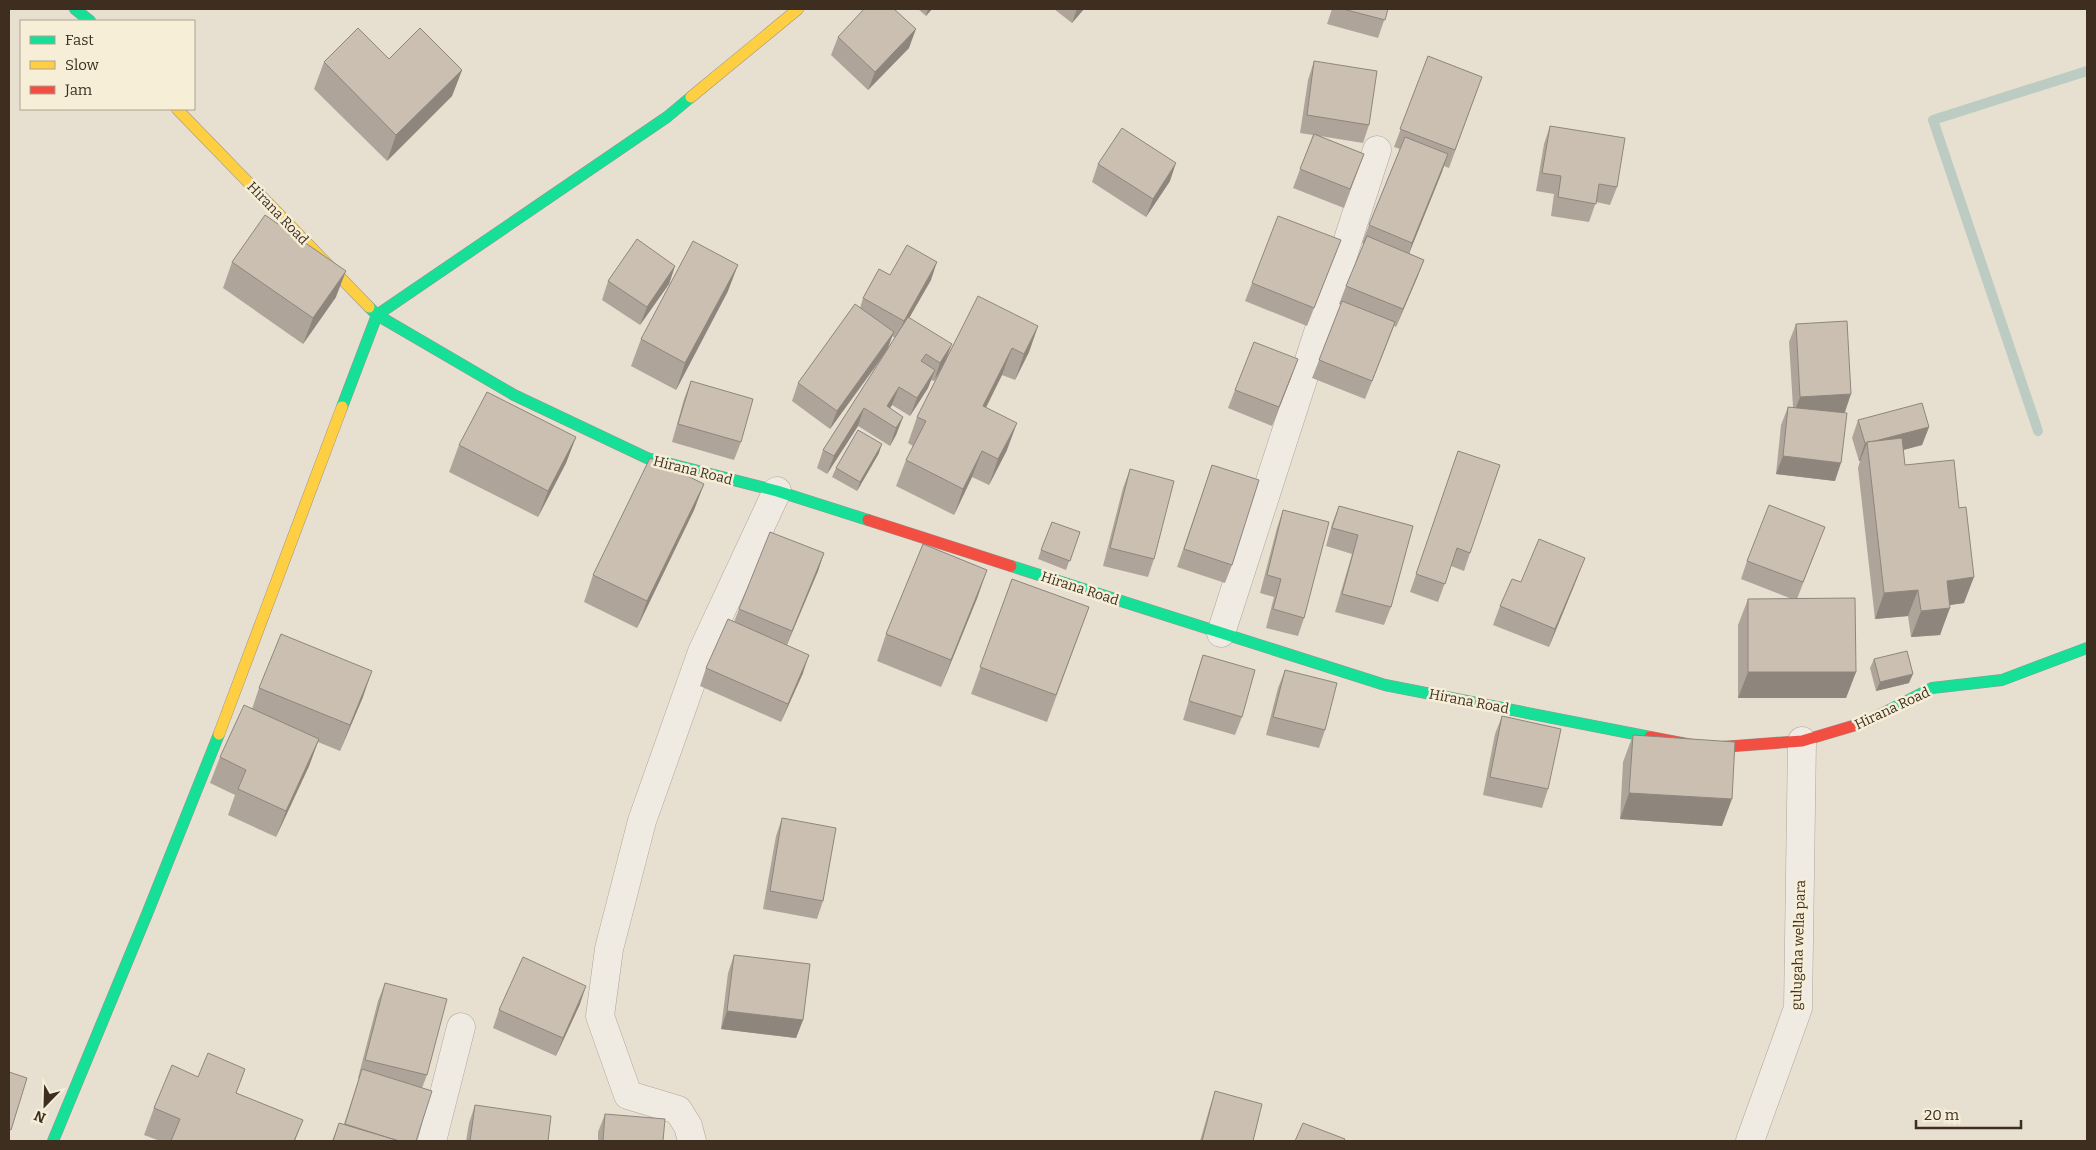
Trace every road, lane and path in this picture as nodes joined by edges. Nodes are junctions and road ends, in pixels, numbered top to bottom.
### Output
1 (75, 9) edge
2 (798, 9) edge
3 (89, 20) edge
4 (178, 110) edge
5 (1377, 150) dead end
6 (377, 315) junction
7 (777, 491) junction
8 (1221, 633) junction
9 (2087, 648) edge
10 (1802, 741) junction
11 (461, 1027) dead end
12 (53, 1141) edge
13 (432, 1141) edge
14 (692, 1141) edge
15 (1750, 1141) edge

1 - 3 street
2 - 6 street
4 - 6 street, Hirana Road
5 - 8 street
6 - 7 street, Hirana Road
6 - 12 street
7 - 8 street, Hirana Road
7 - 14 street
8 - 10 street, Hirana Road
9 - 10 street, Hirana Road
10 - 15 street, gulugaha wella para
11 - 13 street

